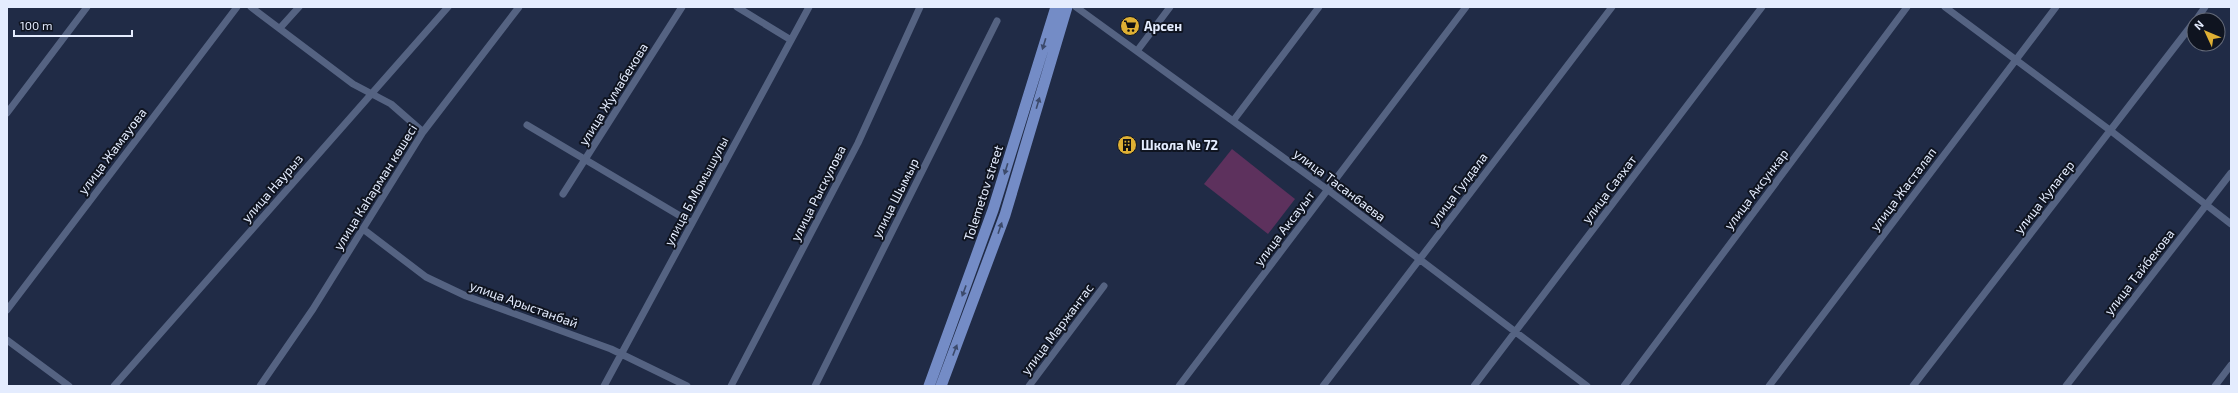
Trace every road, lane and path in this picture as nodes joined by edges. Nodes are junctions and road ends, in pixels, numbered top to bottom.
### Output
1 (87, 7) edge
2 (237, 7) edge
3 (251, 7) edge
4 (299, 7) edge
5 (448, 7) edge
6 (519, 7) edge
7 (682, 7) edge
8 (737, 7) edge
9 (809, 7) edge
10 (920, 7) edge
11 (1056, 7) edge
12 (1067, 7) edge
13 (1076, 7) edge
14 (1170, 7) edge
15 (1319, 7) edge
16 (1466, 7) edge
17 (1612, 7) edge
18 (1762, 7) edge
19 (1907, 7) edge
20 (1945, 7) edge
21 (2056, 7) edge
22 (997, 21) dead end
23 (280, 28) junction
24 (2186, 33) edge
25 (791, 40) junction
26 (1137, 51) junction
27 (2015, 60) junction
28 (370, 94) junction
29 (7, 113) edge
30 (1233, 121) junction
31 (526, 125) dead end
32 (2111, 131) junction
33 (423, 132) junction
34 (586, 159) junction
35 (2231, 173) edge
36 (1328, 190) junction
37 (563, 194) dead end
38 (2207, 205) junction
39 (692, 223) junction
40 (2231, 224) edge
41 (363, 229) junction
42 (1420, 260) junction
43 (1104, 286) dead end
44 (7, 310) edge
45 (1515, 333) junction
46 (7, 340) edge
47 (621, 354) junction
48 (2231, 365) edge
49 (68, 386) edge
50 (114, 386) edge
51 (260, 386) edge
52 (604, 386) edge
53 (687, 386) edge
54 (731, 386) edge
55 (815, 386) edge
56 (929, 386) edge
57 (941, 386) edge
58 (1030, 386) edge
59 (1179, 386) edge
60 (1324, 386) edge
61 (1474, 386) edge
62 (1586, 386) edge
63 (1624, 386) edge
64 (1769, 386) edge
65 (1913, 386) edge
66 (2066, 386) edge
67 (2215, 386) edge

1 - 29 street
2 - 44 street, улица Жамауова
3 - 23 street
4 - 23 street
5 - 28 street, улица Наурыз
6 - 33 street, улица Каһарман көшесі
7 - 34 street, улица Жумабекова
8 - 25 street
9 - 25 street, улица Б.Момышулы
10 - 54 street, улица Рыскулова
11 -> 56 main road, Tolemetov street
57 -> 12 main road, Tolemetov street
13 - 26 street, улица Тасанбаева
14 - 26 street
15 - 30 street
16 - 36 street, улица Аксауыт
17 - 42 street, улица Гулдала
18 - 45 street, улица Саяхат
19 - 63 street, улица Аксункар
20 - 27 street
21 - 27 street, улица Жасталап
22 - 55 street, улица Шымыр
23 - 28 street
24 - 32 street, улица Кулагер
25 - 39 street, улица Б.Момышулы
26 - 30 street, улица Тасанбаева
27 - 32 street
27 - 64 street, улица Жасталап
28 - 33 street
28 - 50 street, улица Наурыз
30 - 36 street, улица Тасанбаева
31 - 34 street
32 - 38 street
32 - 65 street, улица Кулагер
33 - 41 street, улица Каһарман көшесі
34 - 37 street, улица Жумабекова
34 - 39 street
35 - 38 street, улица Тайбекова
36 - 42 street, улица Тасанбаева
36 - 59 street, улица Аксауыт
38 - 40 street
38 - 66 street, улица Тайбекова
39 - 47 street, улица Б.Момышулы
41 - 47 street, улица Арыстанбай
41 - 51 street, улица Каһарман көшесі
42 - 45 street, улица Тасанбаева
42 - 60 street, улица Гулдала
43 - 58 street, улица Маржантас
45 - 61 street, улица Саяхат
45 - 62 street, улица Тасанбаева
46 - 49 street
47 - 52 street, улица Б.Момышулы
47 - 53 street, улица Арыстанбай
48 - 67 street

